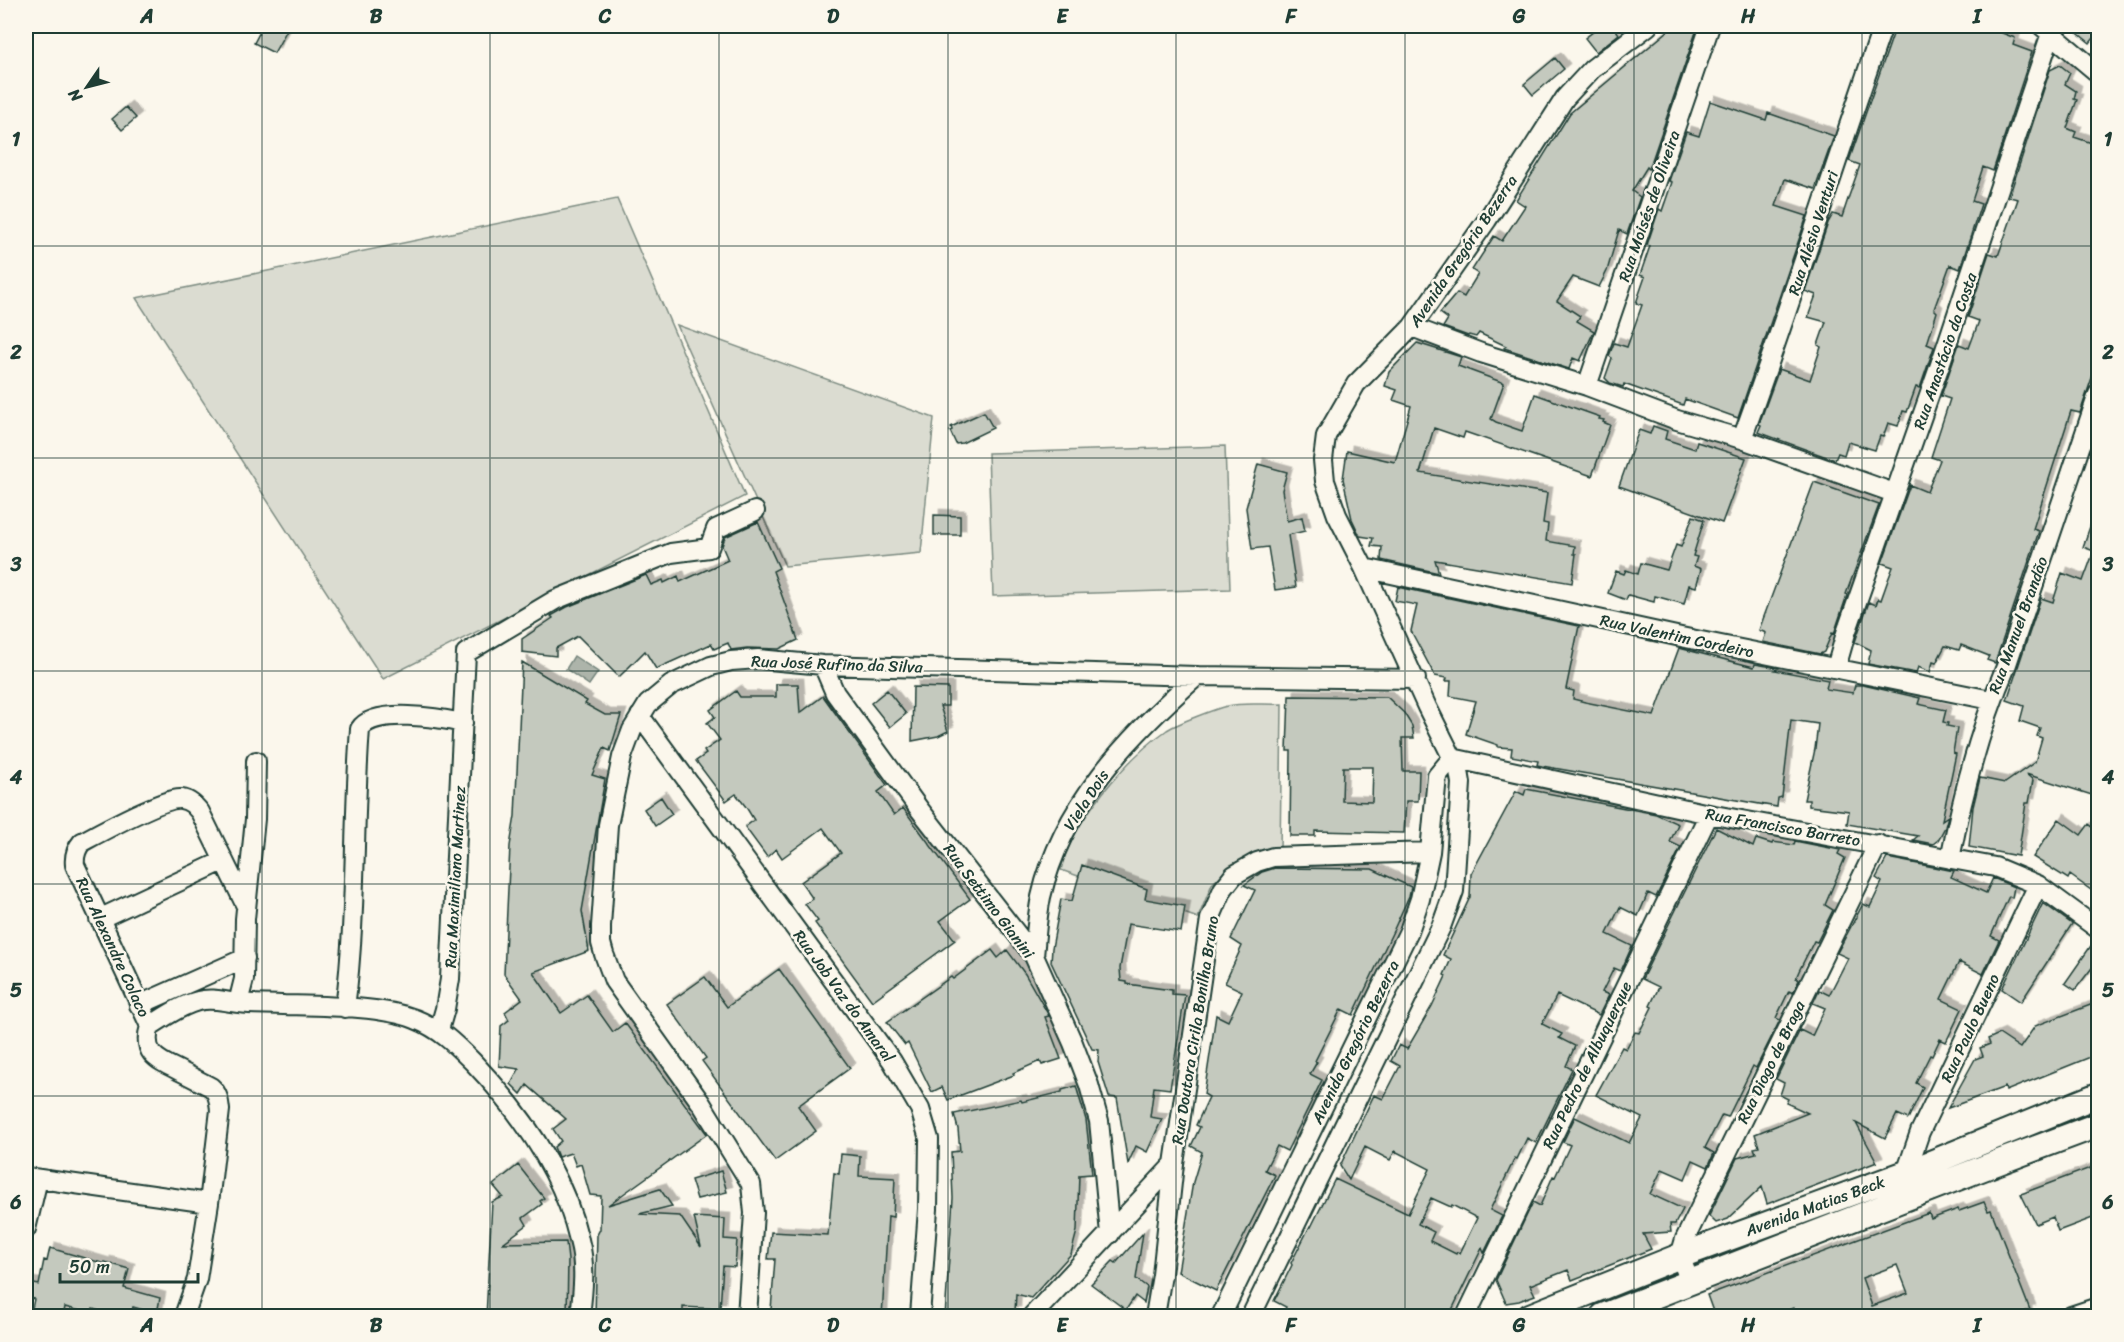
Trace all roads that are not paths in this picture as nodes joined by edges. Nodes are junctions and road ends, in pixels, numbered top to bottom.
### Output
1 (1648, 26) edge
2 (1710, 26) edge
3 (1883, 26) edge
4 (2047, 29) edge
5 (2098, 73) edge
6 (1412, 327) junction
7 (1587, 387) junction
8 (2098, 394) edge
9 (1742, 439) junction
10 (1894, 493) junction
11 (755, 511) dead end
12 (1364, 568) junction
13 (823, 665) junction
14 (1836, 668) junction
15 (1197, 676) junction
16 (1416, 679) junction
17 (1991, 700) junction
18 (640, 716) junction
19 (463, 723) junction
20 (1452, 758) junction
21 (256, 761) dead end
22 (1709, 814) junction
23 (1878, 844) junction
24 (1430, 852) junction
25 (1950, 859) junction
26 (223, 861) junction
27 (2038, 885) junction
28 (246, 906) junction
29 (99, 919) junction
30 (2098, 929) edge
31 (1034, 956) junction
32 (245, 958) junction
33 (238, 1003) junction
34 (139, 1005) junction
35 (345, 1008) junction
36 (150, 1026) junction
37 (439, 1030) junction
38 (2098, 1095) edge
39 (2098, 1125) edge
40 (1174, 1164) junction
41 (1906, 1173) junction
42 (32, 1178) edge
43 (209, 1203) junction
44 (26, 1229) edge
45 (1110, 1234) junction
46 (1680, 1256) junction
47 (1690, 1282) junction
48 (2098, 1307) edge
49 (184, 1317) edge
50 (580, 1317) edge
51 (747, 1317) edge
52 (920, 1317) edge
53 (1032, 1317) edge
54 (1155, 1317) edge
55 (1221, 1317) edge
56 (1251, 1317) edge
57 (1466, 1317) edge
58 (1530, 1317) edge
59 (1603, 1317) edge
60 (2071, 1317) edge

1 - 6 street, Avenida Gregório Bezerra
2 - 7 street, Rua Moisés de Oliveira
3 - 9 street, Rua Alésio Venturi
4 - 5 street
4 - 10 street, Rua Anastácio da Costa
6 - 7 street
6 - 12 street, Avenida Gregório Bezerra
7 - 9 street
8 - 17 street, Rua Manuel Brandão
9 - 10 street
10 - 14 street, Rua Anastácio da Costa
11 - 19 street
12 - 14 street, Rua Valentim Cordeiro
12 - 16 street, Avenida Gregório Bezerra
13 - 15 street, Rua José Rufino da Silva
13 - 18 street, Rua José Rufino da Silva
13 - 31 street, Rua Settimo Gianini
14 - 17 street, Rua Valentim Cordeiro
15 - 16 street, Rua José Rufino da Silva
15 - 31 street, Viela Dois
16 - 20 street, Avenida Gregório Bezerra
17 - 25 street, Rua Manuel Brandão
18 - 51 street, Rua José Rufino da Silva
18 - 52 street, Rua Job Vaz do Amaral
19 - 35 street
19 - 37 street, Rua Maximiliano Martinez
20 - 22 street, Rua Francisco Barreto
20 - 24 street, Avenida Gregório Bezerra
20 - 56 street, Avenida Gregório Bezerra
21 - 28 street
22 - 23 street, Rua Francisco Barreto
22 - 57 street, Rua Pedro de Albuquerque
23 - 25 street, Rua Francisco Barreto
23 - 46 street, Rua Diogo de Braga
24 - 40 street, Rua Doutora Cirila Bonilha Bruno
24 - 55 street, Avenida Gregório Bezerra
25 - 27 street, Rua Francisco Barreto
26 - 28 street
26 - 29 street
26 - 29 street, Rua Alexandre Colaco
27 - 30 street, Rua Francisco Barreto
27 - 41 street, Rua Paulo Bueno
28 - 32 street
29 - 34 street, Rua Alexandre Colaco
31 - 45 street, Rua Settimo Gianini
32 - 33 street
32 - 34 street
33 - 35 street
33 - 36 street
34 - 36 street, Rua Alexandre Colaco
35 - 37 street
36 - 43 street
37 - 50 street
38 - 41 main road, Avenida Matias Beck
39 - 47 main road, Avenida Matias Beck
40 - 45 street
40 - 54 street, Rua Doutora Cirila Bonilha Bruno
41 - 46 main road, Avenida Matias Beck
42 - 43 street
42 - 44 street
43 - 49 street
45 - 53 street
46 - 47 street
46 - 58 main road, Avenida Matias Beck
47 - 59 main road, Avenida Matias Beck
48 - 60 street

